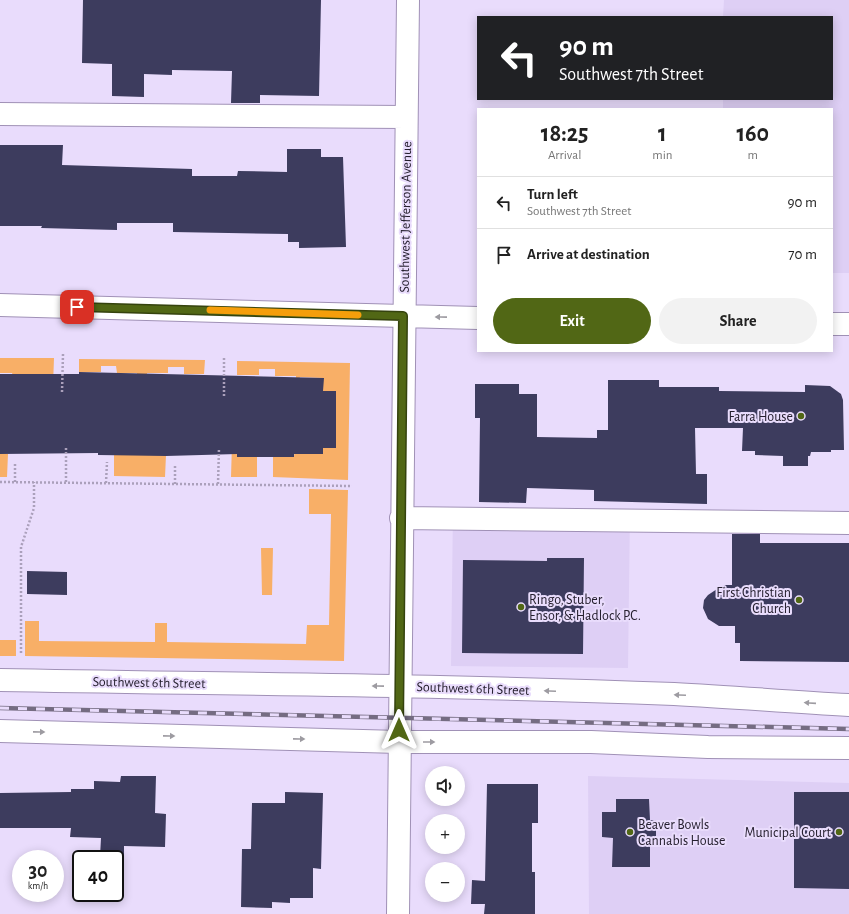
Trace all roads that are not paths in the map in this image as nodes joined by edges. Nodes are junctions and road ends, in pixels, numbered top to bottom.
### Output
1 (408, 0) edge
2 (0, 114) edge
3 (406, 116) junction
4 (0, 305) edge
5 (403, 316) junction
6 (477, 318) edge
7 (833, 324) edge
8 (849, 324) edge
9 (401, 518) junction
10 (849, 523) edge
11 (0, 680) edge
12 (400, 686) junction
13 (849, 705) edge
14 (0, 731) edge
15 (399, 742) junction
16 (849, 748) edge
17 (398, 914) edge

1 - 3 street, Southwest Jefferson Avenue
2 - 3 street
3 - 5 street, Southwest Jefferson Avenue
4 - 5 street
6 -> 5 street
5 - 9 street, Southwest Jefferson Avenue
7 - 8 street
9 - 10 street
9 - 12 street, Southwest Jefferson Avenue
12 -> 11 street, Southwest 6th Street
13 -> 12 street, Southwest 6th Street
12 - 15 street, Southwest Jefferson Avenue
14 -> 15 street
15 -> 16 street
15 - 17 street, Southwest Jefferson Avenue

